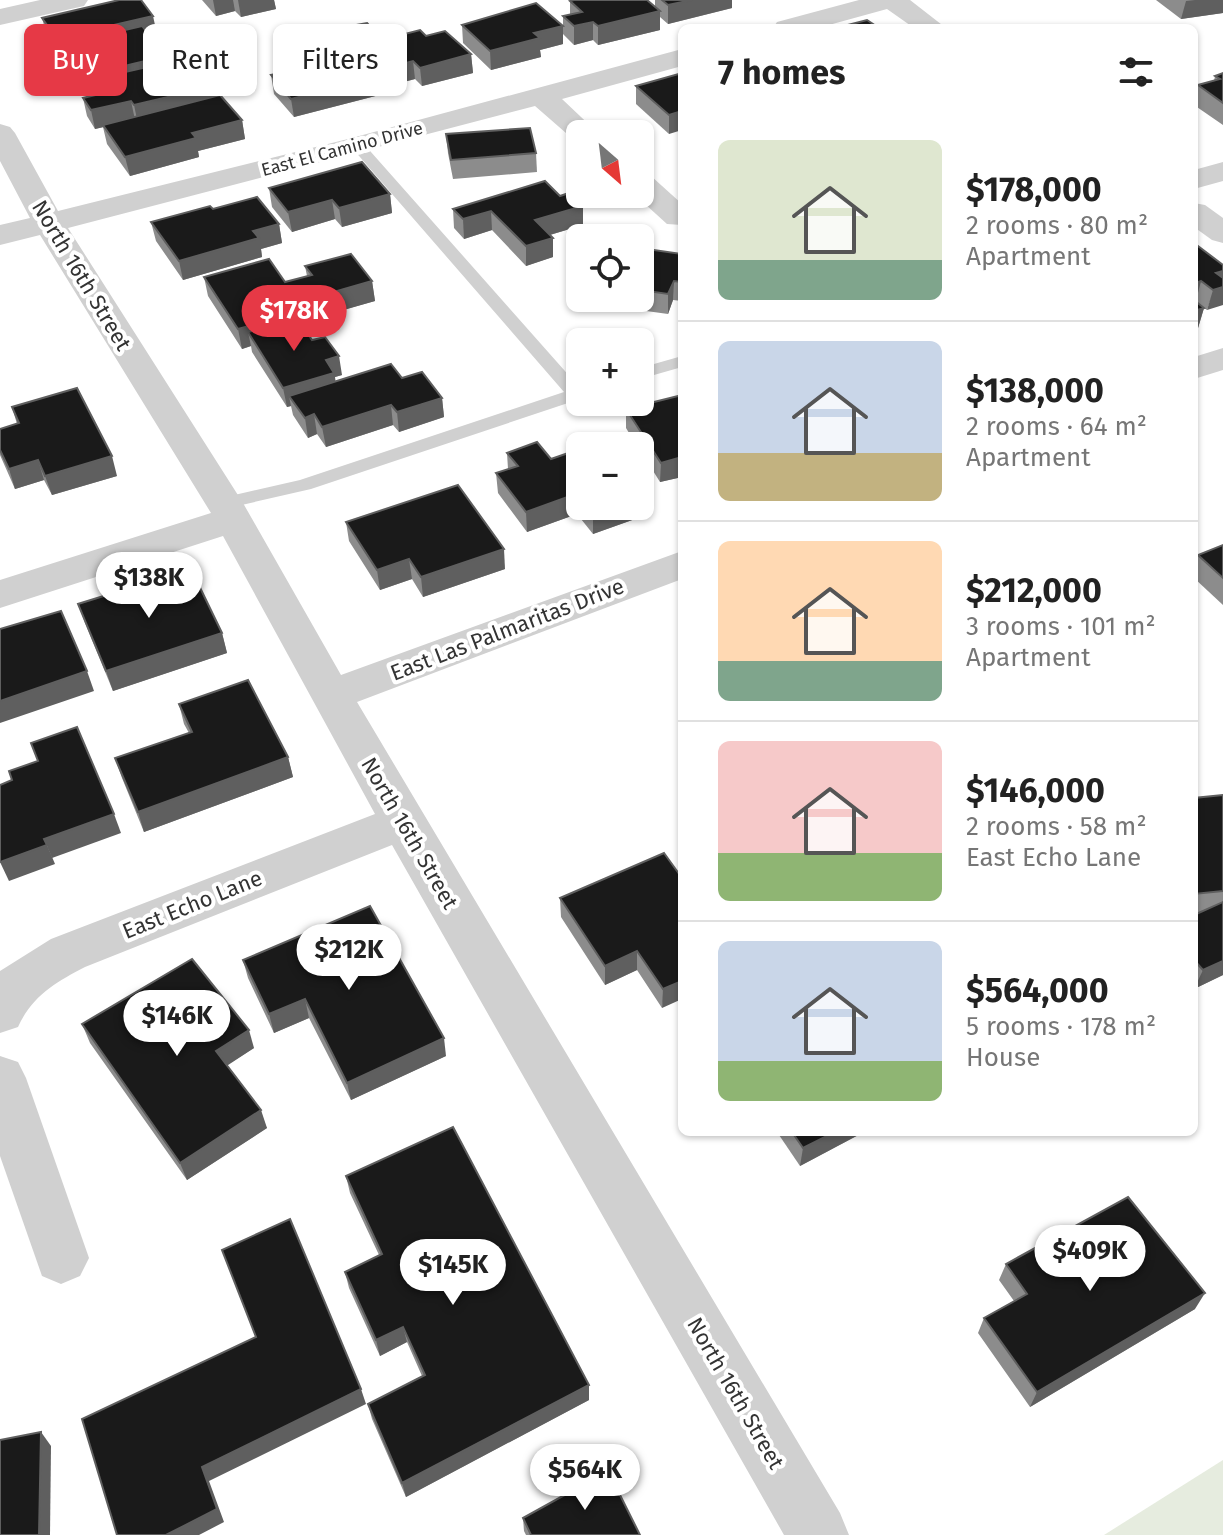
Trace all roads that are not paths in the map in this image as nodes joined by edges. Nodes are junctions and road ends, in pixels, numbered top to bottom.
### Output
1 (75, 0) edge
2 (891, 0) edge
3 (0, 17) edge
4 (802, 24) edge
5 (926, 24) edge
6 (678, 58) edge
7 (540, 95) junction
8 (568, 120) edge
9 (0, 133) edge
10 (358, 146) junction
11 (1223, 171) edge
12 (1198, 179) edge
13 (654, 196) edge
14 (1198, 215) edge
15 (678, 217) dead end
16 (49, 223) junction
17 (1223, 233) edge
18 (0, 235) edge
19 (1223, 358) edge
20 (678, 362) edge
21 (1198, 367) edge
22 (654, 370) edge
23 (566, 380) edge
24 (566, 398) edge
25 (228, 512) junction
26 (678, 566) edge
27 (0, 594) edge
28 (333, 695) junction
29 (402, 822) junction
30 (0, 1012) edge
31 (0, 1078) edge
32 (61, 1258) dead end
33 (818, 1535) edge

1 - 3 street
2 - 4 street
2 - 5 street
6 - 7 street, East El Camino Drive
7 - 8 street
7 - 10 street, East El Camino Drive
9 - 16 street, North 16th Street
10 - 16 street, East El Camino Drive
10 - 23 lane
11 - 12 street
13 - 15 street
14 - 17 street
16 - 18 street, East El Camino Drive
16 - 25 street, North 16th Street
19 - 21 street
20 - 22 lane
24 - 25 lane
25 - 27 street
25 - 28 street, North 16th Street
26 - 28 street, East Las Palmaritas Drive
28 - 29 street, North 16th Street
29 - 30 street, East Echo Lane
29 - 33 street, North 16th Street
31 - 32 street

